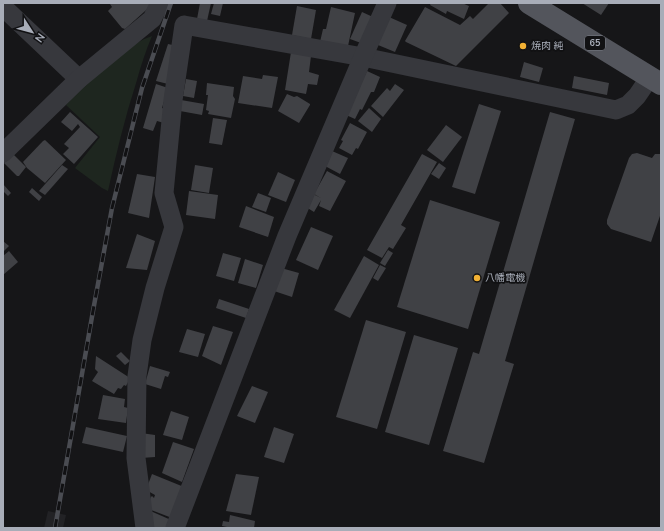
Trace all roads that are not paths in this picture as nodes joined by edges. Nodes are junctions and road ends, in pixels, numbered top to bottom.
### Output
1 (160, 3) edge
2 (387, 3) edge
3 (529, 3) edge
4 (3, 7) edge
5 (363, 57) junction
6 (79, 79) junction
7 (656, 80) edge
8 (3, 154) edge
9 (145, 528) edge
10 (175, 528) edge

1 - 6 street
2 - 5 street
3 - 7 main road, 65
4 - 6 street
5 - 7 street
5 - 9 street
5 - 10 street
6 - 8 street

